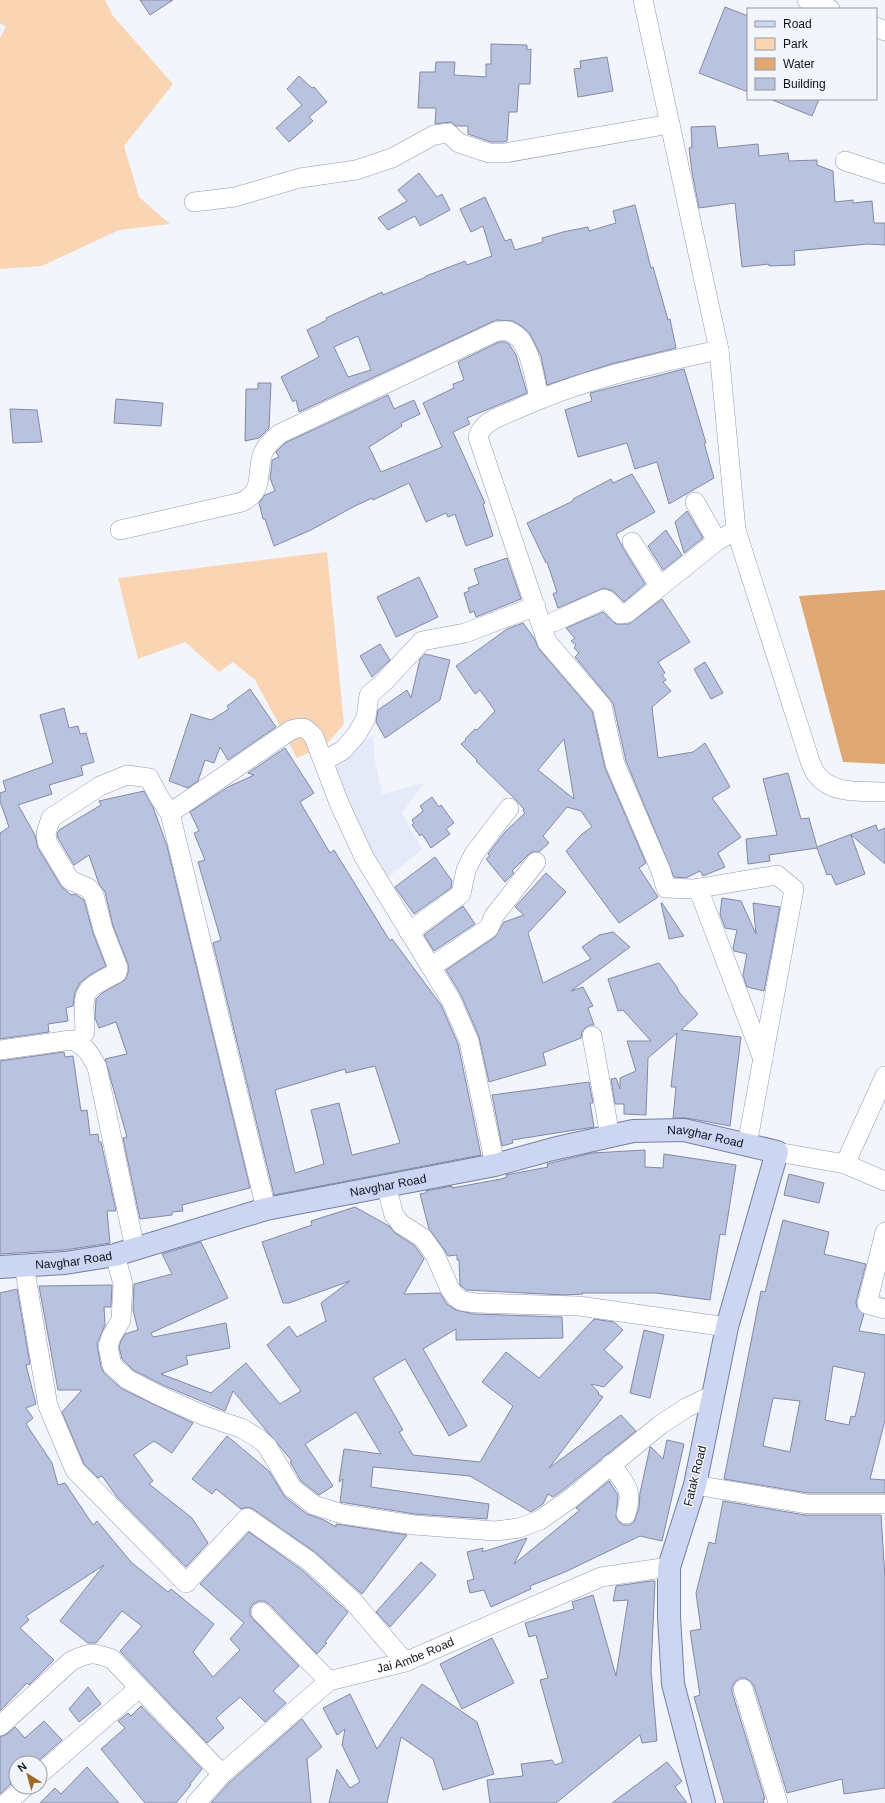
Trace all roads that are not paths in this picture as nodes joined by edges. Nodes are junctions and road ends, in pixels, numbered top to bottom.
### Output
1 (642, 0) edge
2 (807, 0) edge
3 (827, 8) edge
4 (670, 124) junction
5 (845, 161) dead end
6 (885, 174) edge
7 (194, 202) dead end
8 (719, 350) junction
9 (539, 398) junction
10 (695, 502) dead end
11 (120, 530) dead end
12 (736, 530) junction
13 (717, 541) junction
14 (632, 542) dead end
15 (660, 587) junction
16 (536, 606) junction
17 (554, 622) dead end
18 (324, 761) junction
19 (885, 792) edge
20 (509, 808) dead end
21 (170, 813) junction
22 (536, 862) dead end
23 (698, 888) junction
24 (409, 932) junction
25 (431, 967) junction
26 (592, 1036) dead end
27 (76, 1042) junction
28 (0, 1050) edge
29 (763, 1059) junction
30 (885, 1076) edge
31 (610, 1136) junction
32 (747, 1145) junction
33 (777, 1152) junction
34 (845, 1164) junction
35 (495, 1165) junction
36 (885, 1181) edge
37 (386, 1185) junction
38 (266, 1209) junction
39 (885, 1232) edge
40 (125, 1252) junction
41 (24, 1265) junction
42 (0, 1267) edge
43 (885, 1309) edge
44 (727, 1327) junction
45 (713, 1395) junction
46 (611, 1464) junction
47 (695, 1485) junction
48 (885, 1504) edge
49 (626, 1514) dead end
50 (669, 1567) junction
51 (261, 1612) dead end
52 (405, 1662) junction
53 (330, 1681) junction
54 (140, 1688) junction
55 (742, 1689) dead end
56 (0, 1726) edge
57 (48, 1767) edge
58 (222, 1774) junction
59 (196, 1803) edge
60 (704, 1803) edge
61 (778, 1803) edge

1 - 4 street
2 - 3 street
4 - 7 street
4 - 8 street
5 - 6 street
8 - 9 street
8 - 12 street
9 - 11 street
9 - 16 street
10 - 13 street
12 - 13 street
12 - 19 street
13 - 15 street
14 - 15 street
15 - 17 street
16 - 18 street
16 - 23 street
18 - 21 street
18 - 24 street
20 - 24 street
21 - 27 street
21 - 38 street
22 - 25 street
23 - 29 street
23 - 29 street
24 - 25 street
25 - 35 street
26 - 31 street
27 - 28 street
27 - 40 street
29 - 32 street
30 - 34 street
31 - 32 main road, Navghar Road
31 - 35 main road, Navghar Road
32 - 33 main road, Navghar Road
33 - 34 street
33 - 44 main road, Fatak Road
34 - 36 street
35 - 37 main road, Navghar Road
37 - 38 main road, Navghar Road
37 - 44 street
38 - 40 main road, Navghar Road
39 - 43 street
40 - 41 main road, Navghar Road
40 - 46 street
41 - 42 main road, Navghar Road
41 - 52 street
44 - 45 main road, Fatak Road
45 - 46 street
45 - 47 main road, Fatak Road
46 - 49 street
47 - 48 street
47 - 50 main road, Fatak Road
50 - 52 street, Jai Ambe Road
50 - 60 main road, Fatak Road
51 - 53 street
52 - 53 street, Jai Ambe Road
53 - 58 street, Jai Ambe Road
54 - 56 street
54 - 57 street
54 - 58 street
55 - 61 street
58 - 59 street, Jai Ambe Road

